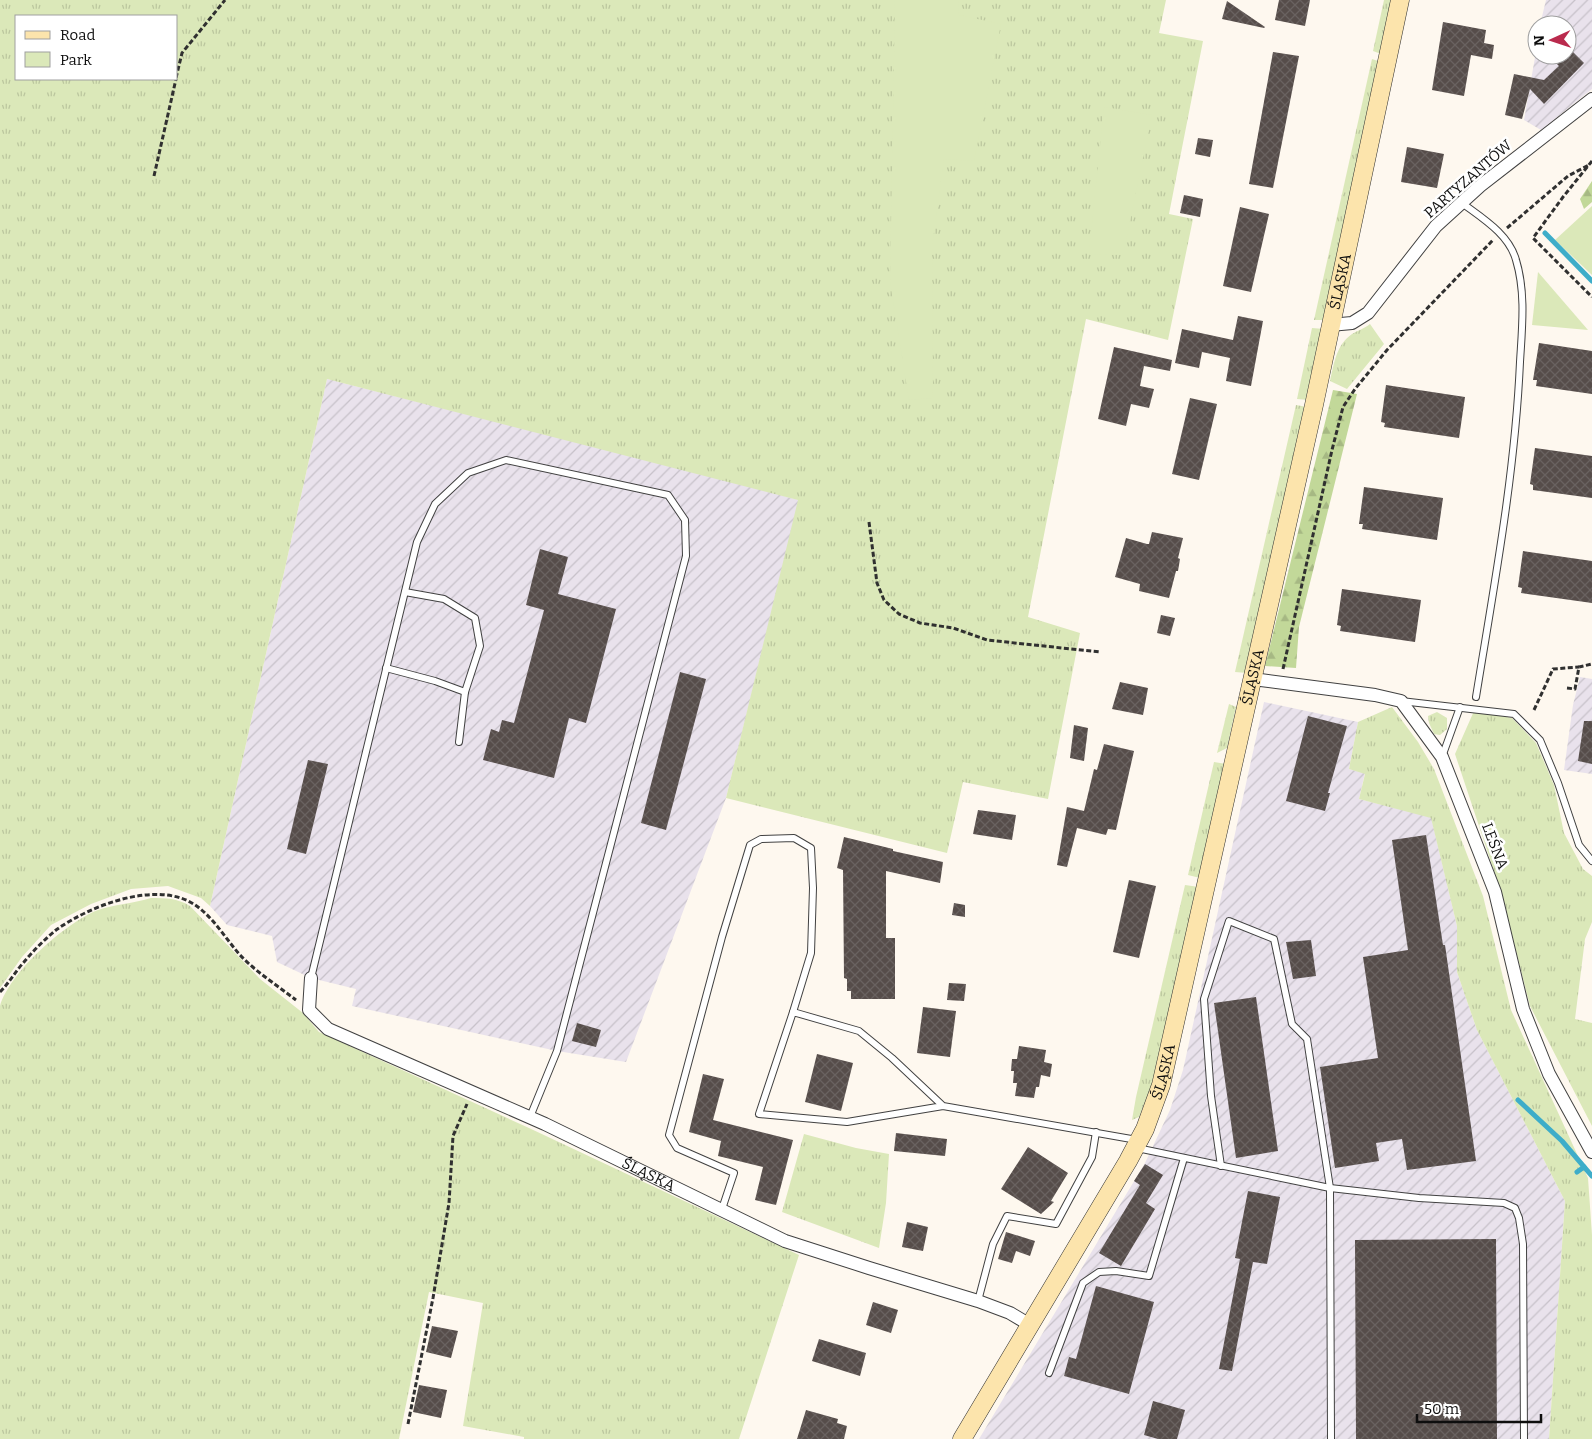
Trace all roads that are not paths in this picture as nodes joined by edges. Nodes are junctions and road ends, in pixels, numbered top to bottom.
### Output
1 (1400, 0) edge
2 (1592, 99) edge
3 (1462, 203) junction
4 (1330, 325) junction
5 (405, 592) junction
6 (386, 668) junction
7 (1253, 679) junction
8 (465, 692) junction
9 (1476, 697) dead end
10 (1401, 701) junction
11 (1460, 707) junction
12 (459, 742) dead end
13 (1442, 757) junction
14 (1592, 861) edge
15 (311, 978) joint
16 (793, 1012) junction
17 (942, 1106) junction
18 (530, 1117) junction
19 (1096, 1132) junction
20 (1137, 1144) junction
21 (1592, 1152) edge
22 (1184, 1158) junction
23 (1221, 1166) junction
24 (1330, 1188) junction
25 (722, 1209) junction
26 (978, 1301) junction
27 (1030, 1325) junction
28 (1049, 1374) dead end
29 (962, 1439) edge
30 (1331, 1439) edge
31 (1524, 1439) edge

1 - 4 main road, ŚLĄSKA
2 - 3 street, PARTYZANTÓW
3 - 4 street, PARTYZANTÓW
3 - 9 lane
4 - 7 main road, ŚLĄSKA
5 - 6 lane
5 - 8 lane
5 - 18 lane
6 - 8 lane
6 - 15 lane
7 - 10 street
7 - 20 main road, ŚLĄSKA
8 - 12 lane
10 - 11 lane
10 - 13 street, LEŚNA
11 - 13 lane
11 - 14 lane
13 - 21 street, LEŚNA
15 - 18 street, ŚLĄSKA
16 - 17 lane
16 - 17 lane
16 - 25 lane
17 - 19 lane
18 - 25 street, ŚLĄSKA
19 - 20 lane
19 - 26 lane
20 - 22 lane
20 - 27 main road, ŚLĄSKA
22 - 23 lane
22 - 28 lane
23 - 24 lane
23 - 24 lane
24 - 30 lane
24 - 31 lane
25 - 26 street, ŚLĄSKA
26 - 27 street, ŚLĄSKA
27 - 29 main road, ŚLĄSKA

